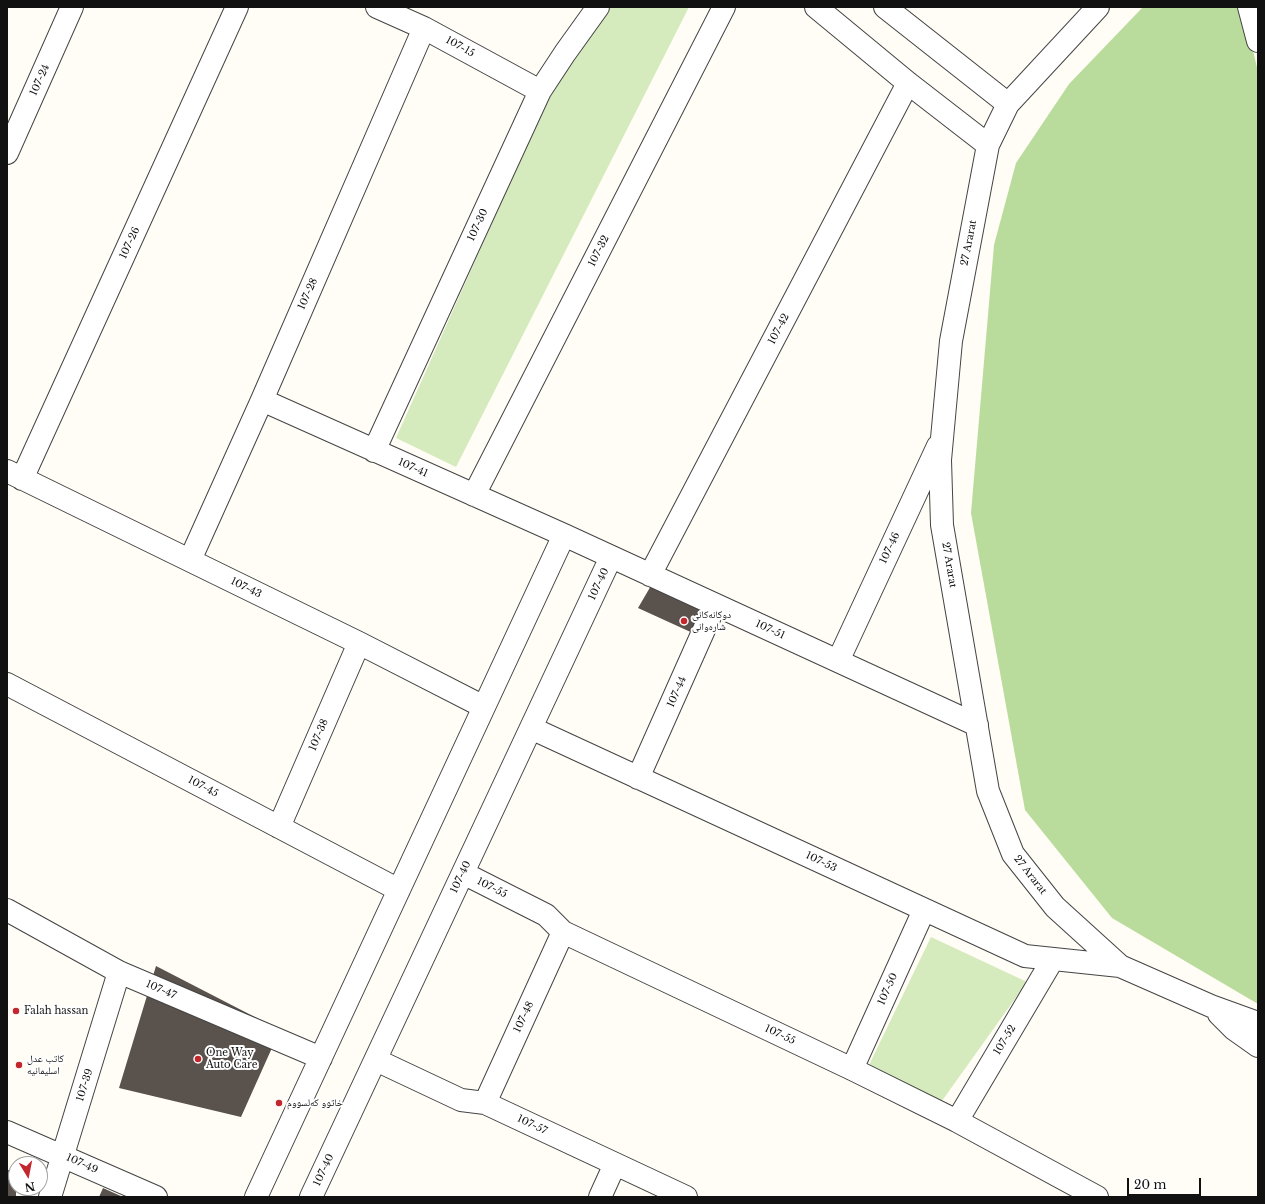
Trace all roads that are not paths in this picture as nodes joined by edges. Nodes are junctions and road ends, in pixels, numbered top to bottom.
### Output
1 (72, 7) edge
2 (237, 7) edge
3 (377, 7) edge
4 (598, 7) edge
5 (724, 7) edge
6 (816, 7) edge
7 (885, 7) edge
8 (1098, 7) edge
9 (1249, 7) edge
10 (424, 28) junction
11 (1258, 41) edge
12 (908, 83) junction
13 (540, 91) junction
14 (1008, 104) junction
15 (988, 146) junction
16 (7, 153) edge
17 (262, 400) junction
18 (942, 436) junction
19 (374, 451) junction
20 (15, 475) edge
21 (474, 496) junction
22 (564, 535) junction
23 (611, 557) junction
24 (190, 560) junction
25 (650, 575) junction
26 (716, 605) junction
27 (359, 643) junction
28 (838, 661) junction
29 (7, 684) edge
30 (484, 707) junction
31 (977, 725) junction
32 (531, 728) junction
33 (638, 778) junction
34 (279, 827) junction
35 (463, 873) junction
36 (399, 890) junction
37 (7, 910) edge
38 (924, 910) junction
39 (564, 932) junction
40 (1054, 959) junction
41 (1120, 966) junction
42 (120, 972) junction
43 (1211, 1006) junction
44 (1258, 1023) edge
45 (1258, 1046) edge
46 (321, 1058) junction
47 (376, 1060) junction
48 (852, 1069) junction
49 (485, 1103) junction
50 (958, 1121) junction
51 (7, 1132) edge
52 (63, 1156) junction
53 (615, 1164) junction
54 (50, 1197) edge
55 (156, 1197) edge
56 (256, 1197) edge
57 (311, 1197) edge
58 (600, 1197) edge
59 (686, 1197) edge
60 (1097, 1197) edge

1 - 16 street, 107-24
2 - 20 street, 107-26
3 - 10 street, 107-15
4 - 13 street, 107-30
5 - 21 street, 107-32
6 - 12 street
7 - 14 street
8 - 14 street, 27 Ararat
9 - 11 street
10 - 13 street, 107-15
10 - 17 street, 107-28
12 - 15 street
12 - 25 street, 107-42
13 - 19 street, 107-30
14 - 15 street, 27 Ararat
15 - 18 street, 27 Ararat
17 - 19 street, 107-41
17 - 24 street, 107-28
18 - 28 street, 107-46
18 - 31 street, 27 Ararat
19 - 21 street, 107-41
20 - 24 street, 107-43
21 - 22 street, 107-41
22 - 23 street, 107-51
22 - 30 street
23 - 25 street, 107-51
23 - 32 street, 107-40
24 - 27 street, 107-43
25 - 26 street, 107-51
26 - 28 street, 107-51
26 - 33 street, 107-44
27 - 30 street, 107-43
27 - 34 street, 107-38
28 - 31 street, 107-51
29 - 34 street, 107-45
30 - 36 street
31 - 41 street, 27 Ararat
32 - 33 street, 107-53
32 - 35 street, 107-40
33 - 38 street, 107-53
34 - 36 street, 107-45
35 - 39 street, 107-55
35 - 47 street, 107-40
36 - 46 street
37 - 42 street, 107-47
38 - 40 street, 107-53
38 - 48 street, 107-50
39 - 48 street, 107-55
39 - 49 street, 107-48
40 - 41 street, 107-53
40 - 50 street, 107-52
41 - 43 street, 27 Ararat
42 - 46 street, 107-47
42 - 52 street, 107-39
43 - 44 street, 27 Ararat
43 - 45 street
46 - 56 street
47 - 49 street, 107-57
47 - 57 street, 107-40
48 - 50 street, 107-55
49 - 53 street, 107-57
50 - 60 street, 107-55
51 - 52 street, 107-49
52 - 54 street, 107-39
52 - 55 street, 107-49
53 - 58 street
53 - 59 street, 107-57

